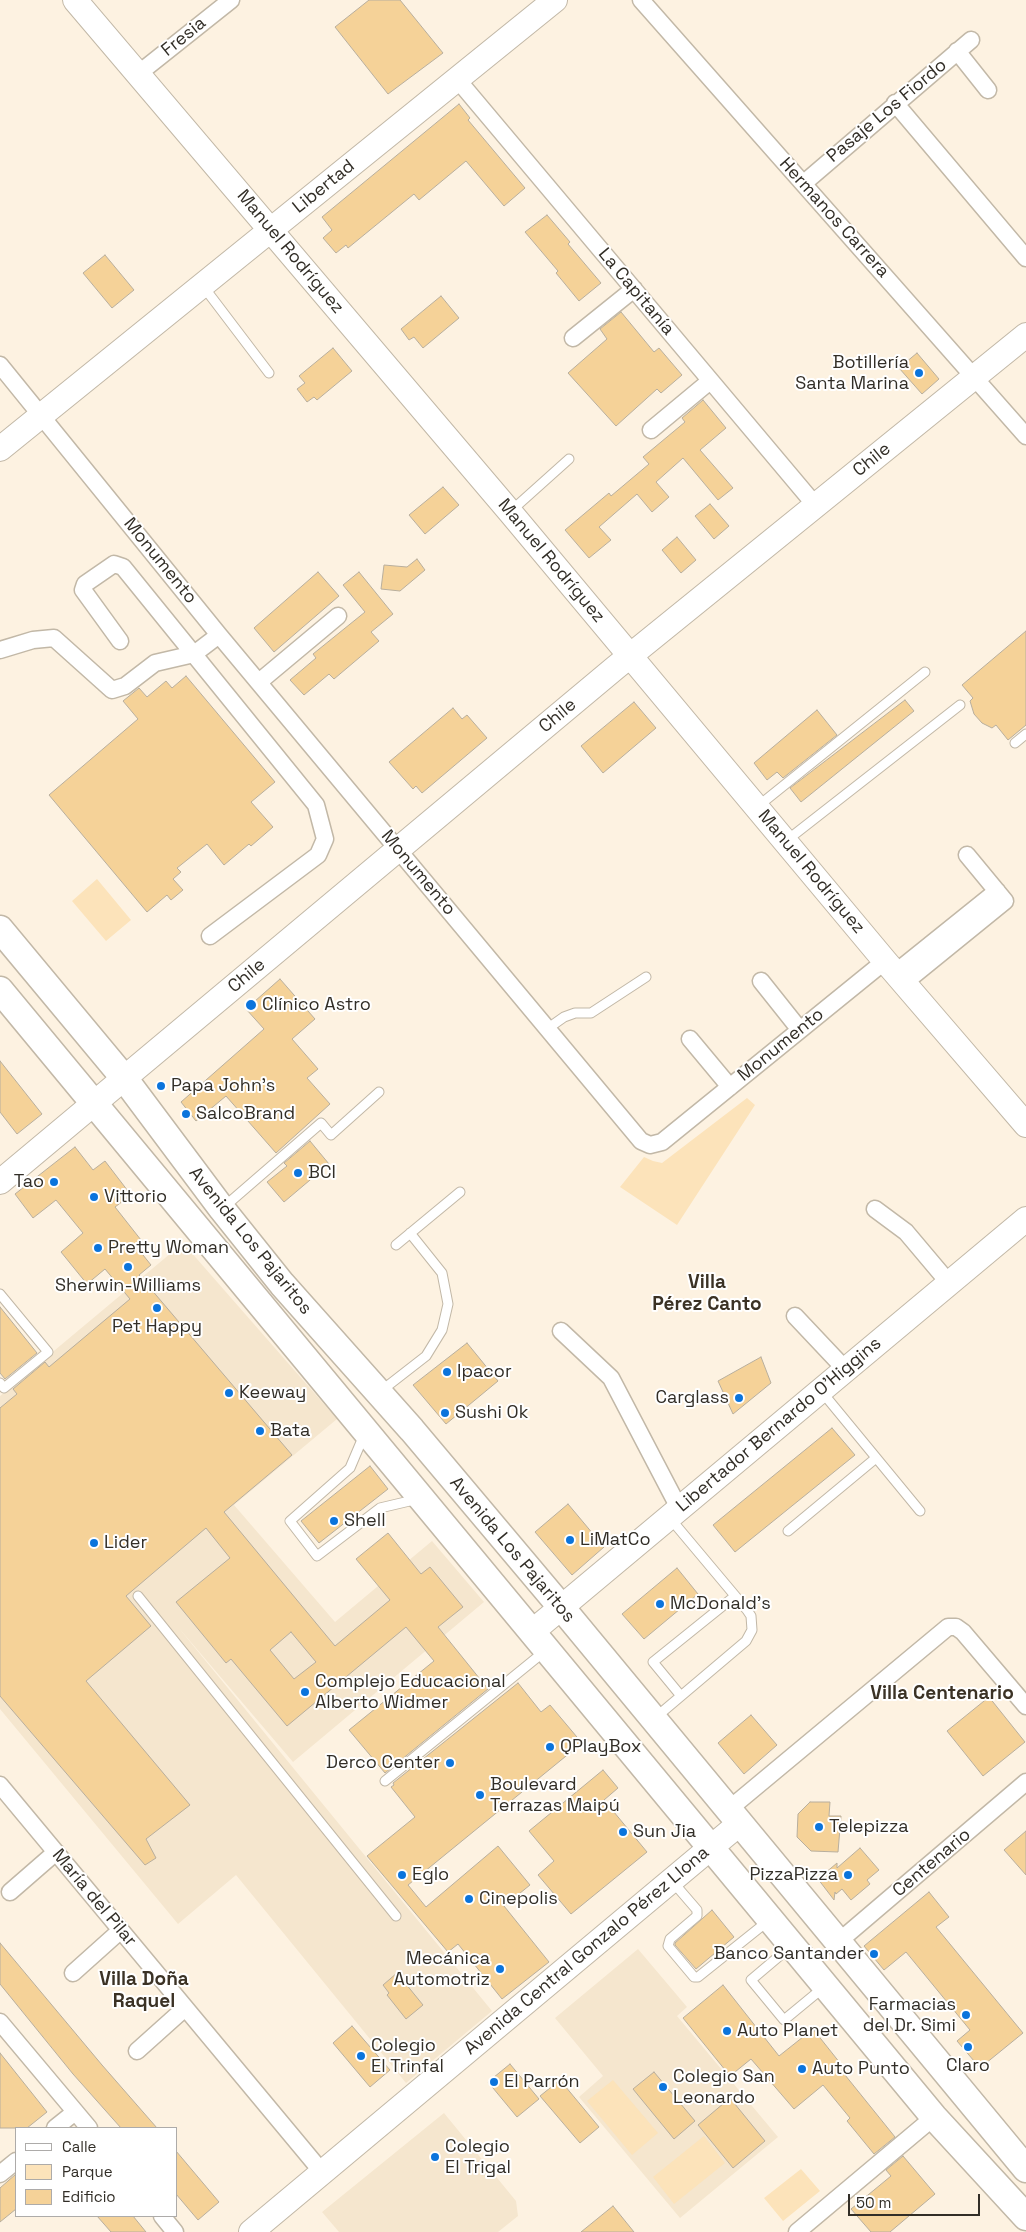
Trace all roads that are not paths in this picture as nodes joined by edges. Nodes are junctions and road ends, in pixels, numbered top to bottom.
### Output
1 (75, 0) edge
2 (231, 0) edge
3 (555, 0) edge
4 (641, 0) edge
5 (971, 40) dead end
6 (957, 52) junction
7 (138, 74) junction
8 (457, 79) junction
9 (988, 90) dead end
10 (895, 103) junction
11 (804, 183) junction
12 (271, 230) junction
13 (1026, 258) edge
14 (202, 286) junction
15 (634, 289) junction
16 (1026, 335) edge
17 (573, 338) dead end
18 (0, 365) edge
19 (270, 373) dead end
20 (975, 377) junction
21 (710, 380) junction
22 (42, 416) junction
23 (651, 430) dead end
24 (1026, 436) edge
25 (0, 449) edge
26 (569, 459) dead end
27 (816, 506) junction
28 (510, 512) junction
29 (338, 616) dead end
30 (219, 635) junction
31 (120, 641) dead end
32 (0, 650) edge
33 (194, 654) junction
34 (631, 656) junction
35 (926, 672) dead end
36 (259, 682) junction
37 (960, 705) dead end
38 (1026, 734) edge
39 (1016, 743) dead end
40 (757, 807) junction
41 (785, 842) junction
42 (398, 849) junction
43 (967, 855) dead end
44 (0, 929) edge
45 (210, 936) dead end
46 (894, 972) junction
47 (646, 977) dead end
48 (761, 981) dead end
49 (1, 993) edge
50 (547, 1029) junction
51 (800, 1030) junction
52 (690, 1039) dead end
53 (124, 1078) junction
54 (730, 1087) junction
55 (379, 1092) dead end
56 (95, 1104) junction
57 (1026, 1125) edge
58 (0, 1182) edge
59 (460, 1192) dead end
60 (222, 1209) junction
61 (875, 1209) dead end
62 (1026, 1219) edge
63 (410, 1233) junction
64 (396, 1244) dead end
65 (949, 1283) junction
66 (0, 1294) edge
67 (794, 1316) dead end
68 (561, 1331) dead end
69 (845, 1369) junction
70 (0, 1383) edge
71 (820, 1390) junction
72 (379, 1392) junction
73 (366, 1430) junction
74 (876, 1458) junction
75 (423, 1498) junction
76 (920, 1511) dead end
77 (674, 1513) junction
78 (788, 1531) dead end
79 (138, 1596) dead end
80 (735, 1596) junction
81 (561, 1607) junction
82 (540, 1640) junction
83 (681, 1696) junction
84 (1026, 1706) edge
85 (653, 1720) junction
86 (385, 1781) dead end
87 (1026, 1782) edge
88 (0, 1785) edge
89 (734, 1817) junction
90 (712, 1848) junction
91 (56, 1852) junction
92 (672, 1880) junction
93 (10, 1892) dead end
94 (396, 1916) dead end
95 (771, 1919) junction
96 (121, 1930) junction
97 (837, 1943) junction
98 (792, 1945) junction
99 (73, 1973) dead end
100 (826, 1986) junction
101 (185, 2008) junction
102 (1, 2025) edge
103 (137, 2051) dead end
104 (75, 2112) junction
105 (934, 2117) junction
106 (56, 2127) edge
107 (88, 2127) edge
108 (15, 2162) edge
109 (1026, 2169) edge
110 (322, 2172) junction
111 (0, 2174) edge
112 (163, 2217) edge
113 (1026, 2217) edge
114 (175, 2232) edge
115 (251, 2232) edge
116 (798, 2232) edge

1 - 7 street, Manuel Rodríguez
2 - 7 street, Fresia
3 - 8 street, Libertad
4 - 11 street, Hermanos Carrera
5 - 6 street, Pasaje Los Fiordo
6 - 9 street
6 - 10 street, Pasaje Los Fiordo
7 - 12 street, Manuel Rodríguez
8 - 12 street, Libertad
8 - 15 street, La Capitanía
10 - 11 street, Pasaje Los Fiordo
10 - 13 street
11 - 20 street, Hermanos Carrera
12 - 14 street, Libertad
12 - 28 street, Manuel Rodríguez
14 - 19 lane
14 - 22 street, Libertad
15 - 17 street
15 - 21 street, La Capitanía
16 - 20 street, Chile
18 - 22 street, Monumento
20 - 24 street, Hermanos Carrera
20 - 27 street, Chile
21 - 23 street
21 - 27 street, La Capitanía
22 - 25 street, Libertad
22 - 30 street, Monumento
26 - 28 lane
27 - 34 street, Chile
28 - 34 street, Manuel Rodríguez
29 - 36 street
30 - 33 street
30 - 36 street, Monumento
31 - 33 street
32 - 33 street
33 - 45 street
34 - 40 street, Manuel Rodríguez
34 - 42 street, Chile
35 - 40 lane
36 - 42 street, Monumento
37 - 41 lane
38 - 39 lane
40 - 41 street, Manuel Rodríguez
41 - 46 street, Manuel Rodríguez
42 - 50 street, Monumento
42 - 53 street, Chile
43 - 46 street, Monumento
44 - 53 main road, Avenida Los Pajaritos
46 - 51 street, Monumento
46 - 57 street, Manuel Rodríguez
47 - 50 lane
48 - 51 street
49 - 56 main road, Avenida Los Pajaritos
50 - 54 street, Monumento
51 - 54 street, Monumento
52 - 54 street
53 - 56 street, Chile
53 - 60 main road, Avenida Los Pajaritos
55 - 60 lane
56 - 58 street, Chile
56 - 73 main road, Avenida Los Pajaritos
59 - 63 lane
60 - 72 main road, Avenida Los Pajaritos
61 - 65 street
62 - 65 street, Libertador Bernardo O'Higgins
63 - 64 lane
63 - 72 lane
65 - 69 street, Libertador Bernardo O'Higgins
66 - 70 lane
67 - 69 street
68 - 77 street
69 - 71 street, Libertador Bernardo O'Higgins
71 - 74 lane
71 - 77 street, Libertador Bernardo O'Higgins
72 - 81 main road, Avenida Los Pajaritos
73 - 75 main road, Avenida Los Pajaritos
73 - 75 lane
74 - 76 lane
74 - 78 lane
75 - 82 main road, Avenida Los Pajaritos
77 - 80 lane
77 - 81 street, Libertador Bernardo O'Higgins
79 - 94 lane
80 - 83 lane
80 - 83 lane
81 - 82 street, Libertador Bernardo O'Higgins
81 - 85 main road, Avenida Los Pajaritos
82 - 86 lane
82 - 90 main road, Avenida Los Pajaritos
83 - 85 lane
84 - 89 street
85 - 89 main road, Avenida Los Pajaritos
87 - 97 street, Centenario
88 - 91 street, María del Pilar
89 - 90 street, Avenida Central Gonzalo Pérez Llona
89 - 97 main road, Avenida Los Pajaritos
90 - 92 street, Avenida Central Gonzalo Pérez Llona
90 - 95 main road, Avenida Los Pajaritos
91 - 93 street
91 - 96 street, María del Pilar
92 - 95 lane
92 - 110 street, Avenida Central Gonzalo Pérez Llona
95 - 98 main road, Avenida Los Pajaritos
96 - 99 street
96 - 101 street, María del Pilar
97 - 109 main road, Avenida Los Pajaritos
98 - 100 main road, Avenida Los Pajaritos
98 - 100 lane
100 - 105 main road, Avenida Los Pajaritos
101 - 103 street
101 - 110 street, María del Pilar
102 - 104 street
104 - 106 street
104 - 107 street
105 - 113 main road, Avenida Los Pajaritos
105 - 116 street
108 - 111 street
110 - 115 street, Avenida Central Gonzalo Pérez Llona
112 - 114 street

